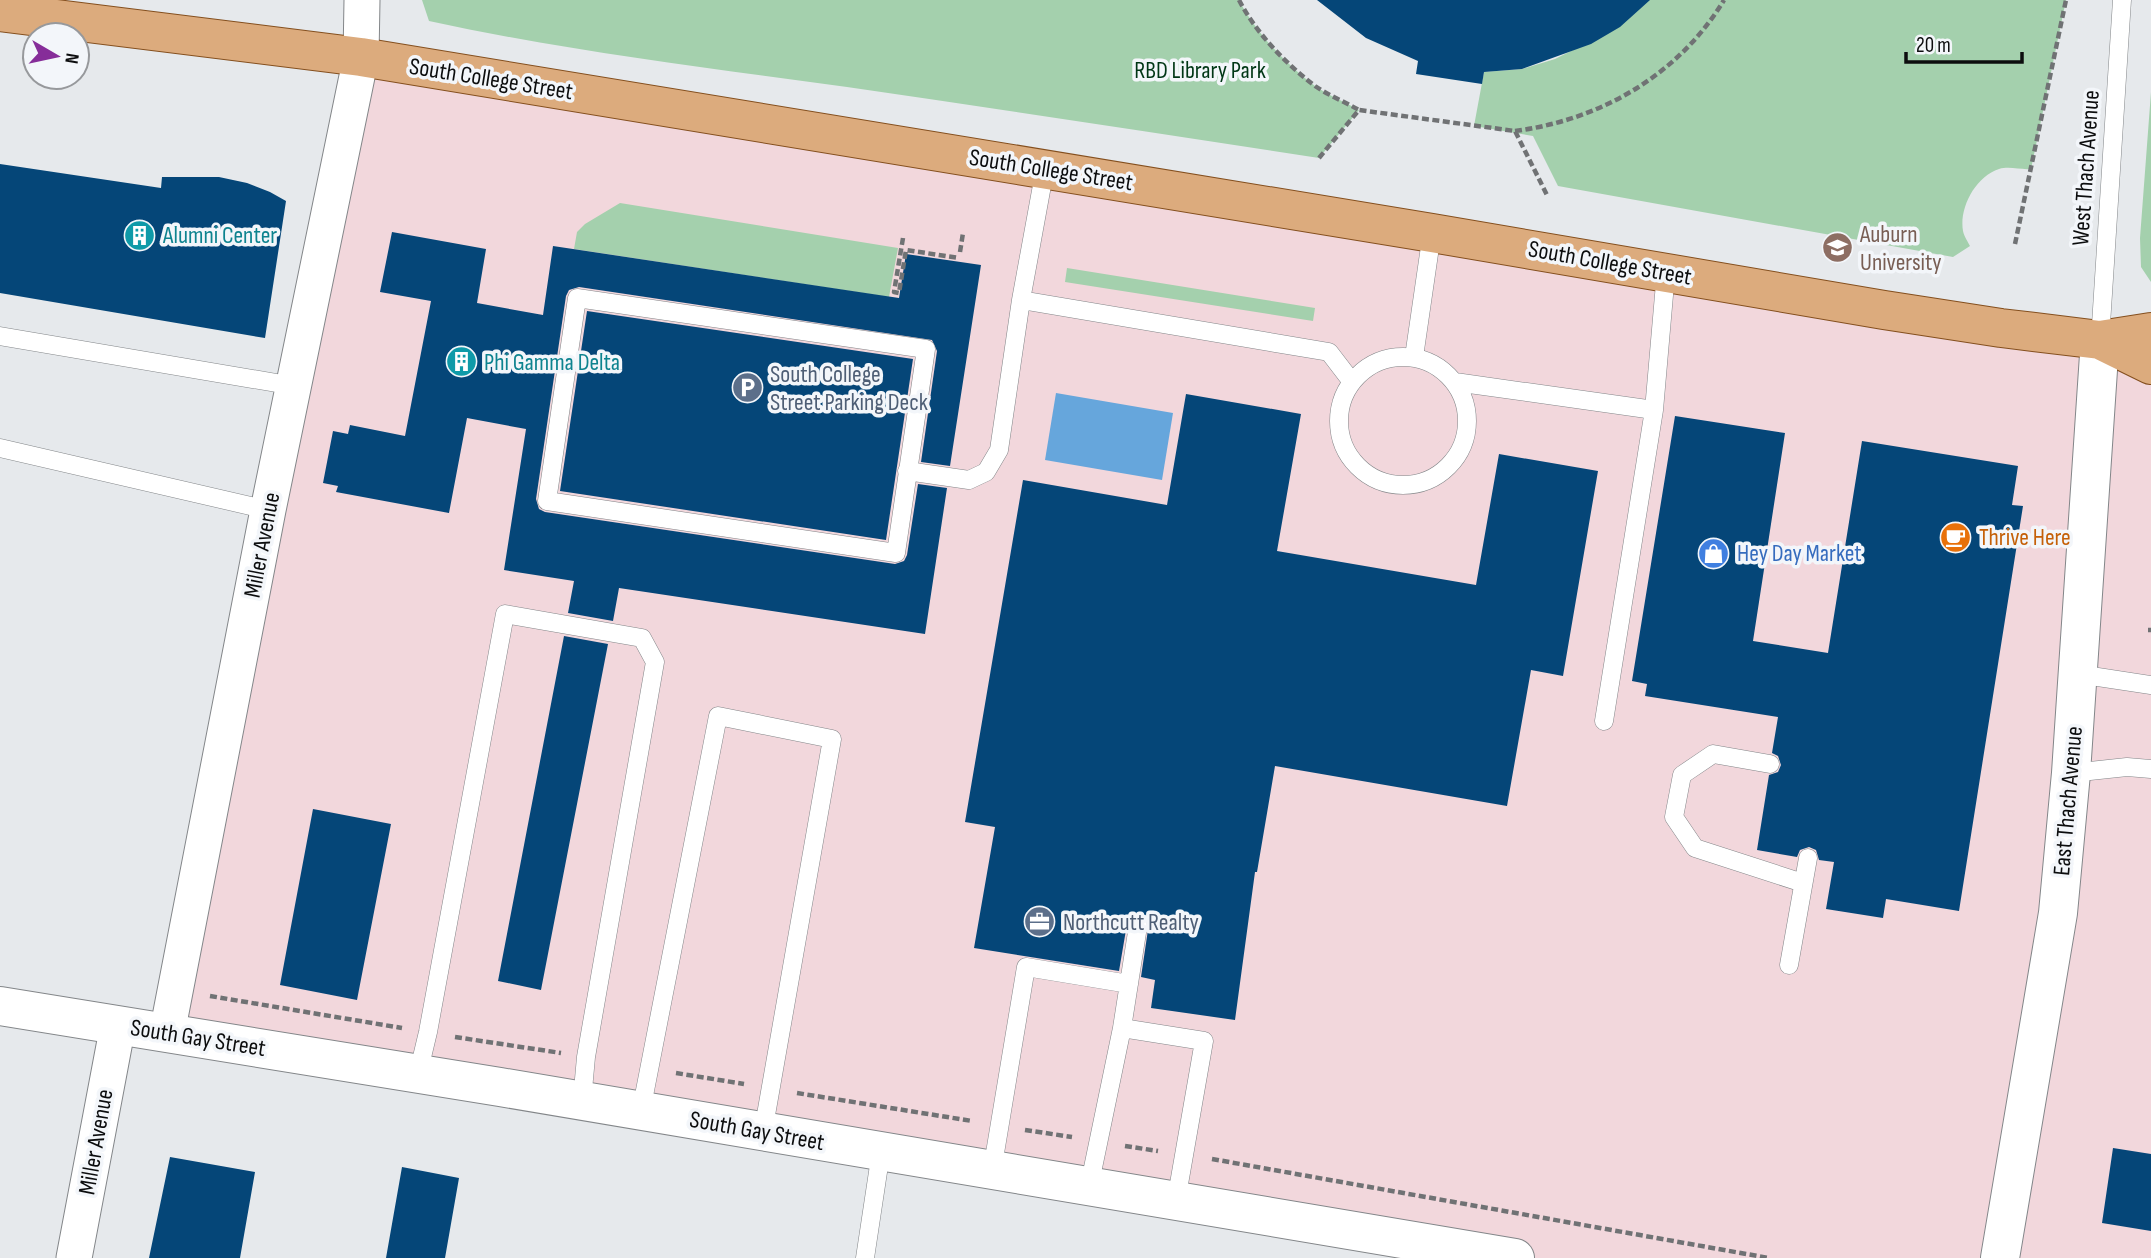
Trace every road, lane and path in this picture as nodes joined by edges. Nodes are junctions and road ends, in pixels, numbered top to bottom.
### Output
1 (362, 0) edge
2 (1239, 0) edge
3 (1724, 0) edge
4 (2066, 0) edge
5 (2122, 0) edge
6 (0, 12) edge
7 (361, 57) junction
8 (1359, 110) junction
9 (1515, 131) junction
10 (1319, 158) dead end
11 (1045, 169) junction
12 (1547, 195) dead end
13 (963, 233) dead end
14 (1432, 233) junction
15 (903, 238) dead end
16 (2015, 244) dead end
17 (1666, 272) junction
18 (1021, 300) junction
19 (2151, 332) edge
20 (0, 336) edge
21 (2099, 340) junction
22 (1414, 357) junction
23 (2151, 365) edge
24 (1352, 382) junction
25 (1455, 382) junction
26 (294, 386) junction
27 (1654, 410) junction
28 (0, 448) edge
29 (907, 471) junction
30 (268, 510) junction
31 (2078, 674) junction
32 (2151, 685) edge
33 (1604, 721) dead end
34 (1770, 764) dead end
35 (2151, 769) edge
36 (2071, 773) junction
37 (1808, 858) dead end
38 (1803, 883) junction
39 (1138, 926) dead end
40 (1789, 965) dead end
41 (1129, 984) junction
42 (0, 1006) edge
43 (118, 1025) junction
44 (1122, 1028) junction
45 (167, 1033) junction
46 (418, 1074) junction
47 (582, 1101) junction
48 (641, 1111) junction
49 (763, 1132) junction
50 (881, 1152) junction
51 (992, 1171) junction
52 (1089, 1187) junction
53 (1176, 1201) junction
54 (74, 1258) edge
55 (865, 1258) edge
56 (1515, 1258) edge
57 (2000, 1258) edge

1 - 7 street, Miller Avenue
2 - 8 path
3 - 9 path
4 - 16 path
5 - 21 lane, West Thach Avenue
6 - 7 main road, South College Street
7 - 11 main road, South College Street
7 - 26 street, Miller Avenue
8 - 9 path
8 - 10 path
9 - 12 path
11 - 14 main road, South College Street
11 - 18 lane
13 - 15 path
14 - 17 main road, South College Street
14 - 22 lane
17 - 21 main road, South College Street
17 - 27 lane
18 - 24 lane
18 - 29 lane
19 - 21 main road, South College Street
20 - 26 lane
21 - 23 main road, South College Street
21 - 31 street, East Thach Avenue
22 - 24 lane
22 - 25 lane
24 - 25 lane
25 - 27 lane
26 - 30 street, Miller Avenue
27 - 33 lane
28 - 30 lane
29 - 29 lane
30 - 45 street, Miller Avenue
31 - 32 lane
31 - 36 street, East Thach Avenue
34 - 38 lane
35 - 36 lane
36 - 57 street, East Thach Avenue
37 - 38 lane
38 - 40 lane
39 - 41 lane
41 - 44 lane
41 - 51 lane
42 - 43 street, South Gay Street
43 - 45 street, South Gay Street
43 - 54 street, Miller Avenue
44 - 52 lane
44 - 53 lane
45 - 46 street, South Gay Street
46 - 47 street, South Gay Street
46 - 47 lane
47 - 48 street, South Gay Street
48 - 49 street, South Gay Street
48 - 49 lane
49 - 50 street, South Gay Street
50 - 51 street, South Gay Street
50 - 55 lane
51 - 52 street, South Gay Street
52 - 53 street, South Gay Street
53 - 56 street, South Gay Street

